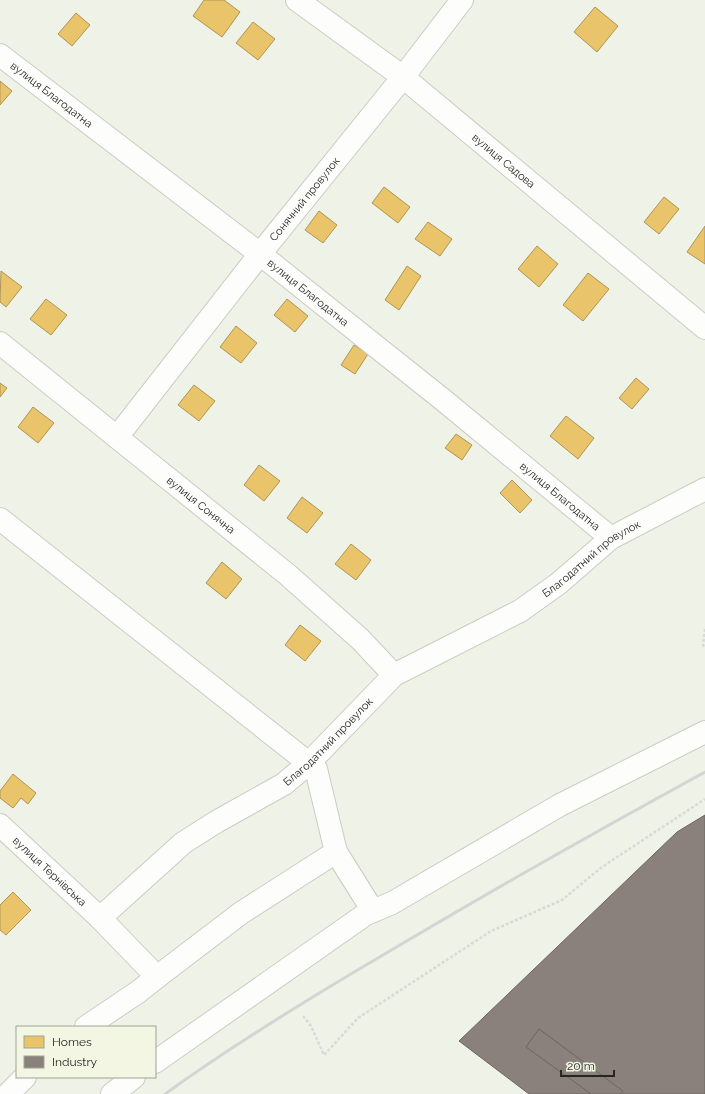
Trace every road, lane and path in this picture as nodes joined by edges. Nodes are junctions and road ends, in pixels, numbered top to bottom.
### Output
1 (297, 0) edge
2 (462, 0) edge
3 (0, 55) edge
4 (403, 77) junction
5 (260, 254) junction
6 (705, 328) edge
7 (0, 343) edge
8 (117, 436) junction
9 (705, 489) edge
10 (0, 518) edge
11 (610, 538) junction
12 (705, 629) edge
13 (705, 648) edge
14 (394, 675) junction
15 (705, 732) edge
16 (309, 763) junction
17 (705, 799) edge
18 (0, 825) edge
19 (336, 852) junction
20 (373, 911) junction
21 (100, 918) junction
22 (157, 977) junction
23 (303, 1016) dead end
24 (87, 1026) edge
25 (156, 1061) edge
26 (24, 1078) edge
27 (133, 1078) edge
28 (8, 1094) edge
29 (112, 1094) edge

1 - 4 street, вулиця Садова
2 - 4 street, Сонячний провулок
3 - 5 street, вулиця Благодатна
4 - 5 street, Сонячний провулок
4 - 6 street, вулиця Садова
5 - 8 street, Сонячний провулок
5 - 11 street, вулиця Благодатна
7 - 8 street, вулиця Сонячна
8 - 14 street, вулиця Сонячна
9 - 11 street, Благодатний провулок
10 - 16 street
11 - 14 street, Благодатний провулок
12 - 13 path
14 - 16 street, Благодатний провулок
15 - 20 street
16 - 19 street
16 - 21 street, Благодатний провулок
17 - 23 path
18 - 21 street, вулиця Тернівська
19 - 20 street
19 - 22 street
20 - 25 street
21 - 22 street
22 - 24 street
26 - 28 street
27 - 29 street

